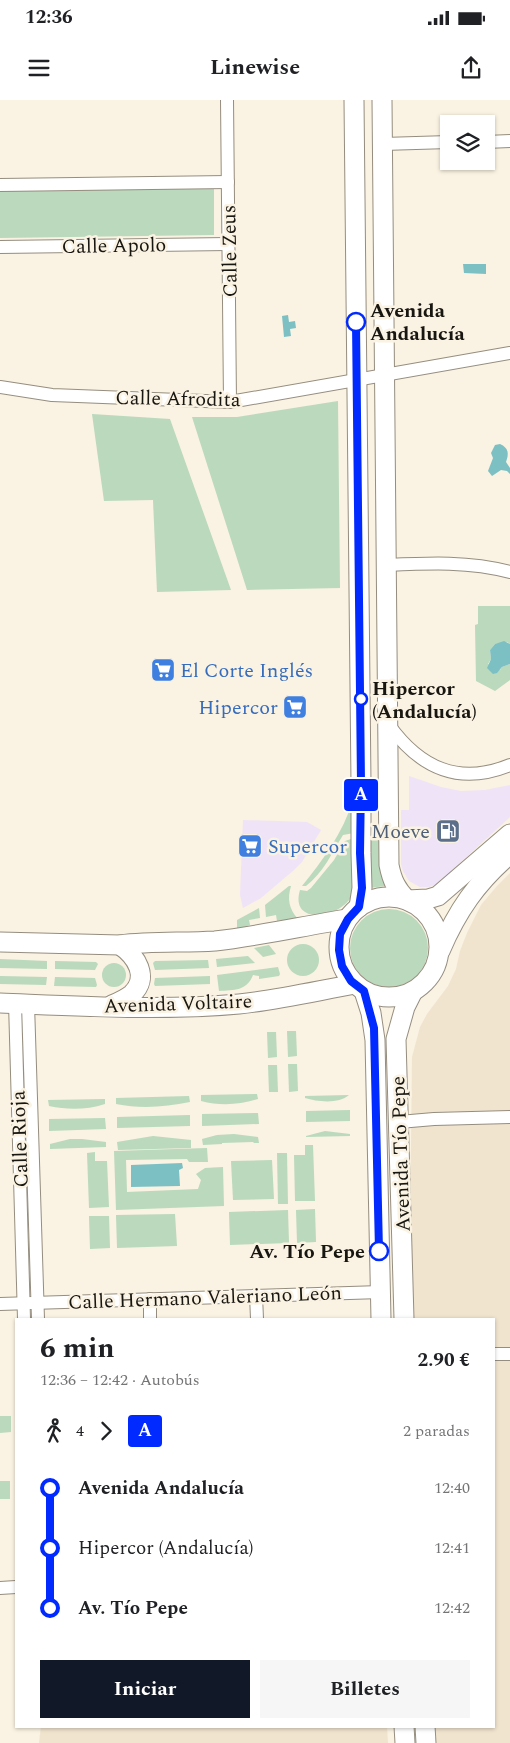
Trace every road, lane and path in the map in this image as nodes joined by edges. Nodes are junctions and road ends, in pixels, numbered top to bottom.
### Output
1 (227, 100) edge
2 (354, 100) edge
3 (382, 100) edge
4 (510, 141) edge
5 (440, 142) edge
6 (495, 142) edge
7 (383, 144) junction
8 (228, 182) junction
9 (0, 185) edge
10 (228, 244) junction
11 (0, 247) edge
12 (510, 353) edge
13 (385, 374) junction
14 (357, 380) junction
15 (0, 387) edge
16 (230, 402) junction
17 (387, 565) junction
18 (510, 572) edge
19 (389, 725) junction
20 (510, 765) edge
21 (510, 834) edge
22 (510, 854) edge
23 (407, 900) junction
24 (353, 913) junction
25 (0, 942) edge
26 (120, 945) junction
27 (440, 953) junction
28 (359, 988) junction
29 (412, 992) junction
30 (14, 1003) edge
31 (111, 1006) junction
32 (510, 1118) edge
33 (399, 1122) junction
34 (23, 1274) junction
35 (36, 1274) junction
36 (380, 1292) junction
37 (256, 1296) junction
38 (150, 1299) junction
39 (24, 1303) junction
40 (37, 1303) junction
41 (0, 1304) edge
42 (24, 1318) edge
43 (38, 1318) edge
44 (150, 1318) edge
45 (257, 1318) edge
46 (381, 1318) edge
47 (404, 1318) edge
48 (495, 1354) edge
49 (510, 1354) edge
50 (15, 1587) edge
51 (0, 1588) edge
52 (404, 1728) edge
53 (425, 1728) edge
54 (405, 1743) edge
55 (426, 1743) edge

1 - 8 street, Calle Zeus
2 - 14 main road
3 - 7 main road
4 - 6 street
5 - 7 street
7 - 13 main road
8 - 9 street
8 - 10 street, Calle Zeus
10 - 11 street, Calle Apolo
10 - 16 street, Calle Zeus
12 - 13 street, Calle Afrodita
13 - 14 street, Calle Afrodita
13 - 17 main road
14 - 16 street, Calle Afrodita
14 - 24 main road
15 - 16 street, Calle Afrodita
17 - 18 street
17 - 19 main road
19 - 20 street
19 - 23 main road
21 - 23 main road
22 - 27 main road
23 - 24 main road
23 - 27 main road
24 - 26 main road
24 - 28 main road
25 - 26 main road
26 - 31 main road
27 - 29 main road
28 - 29 main road
28 - 31 main road, Avenida Voltaire
28 - 36 main road, Avenida Tío Pepe
29 - 33 main road, Avenida Tío Pepe
30 - 31 main road, Avenida Voltaire
30 - 34 street, Calle Rioja
30 - 35 street, Calle Rioja
32 - 33 street
33 - 47 main road, Avenida Tío Pepe
34 - 35 street
34 - 39 street, Calle Rioja
35 - 40 street, Calle Rioja
36 - 37 street, Calle Hermano Valeriano León
36 - 46 main road, Avenida Tío Pepe
37 - 38 street, Calle Hermano Valeriano León
37 - 45 street
38 - 40 street, Calle Hermano Valeriano León
38 - 44 street
39 - 40 street, Calle Hermano Valeriano León
39 - 41 street, Calle Hermano Valeriano León
39 - 42 street, Calle Rioja
40 - 43 street, Calle Rioja
48 - 49 street
50 - 51 street
52 - 54 main road
53 - 55 main road

